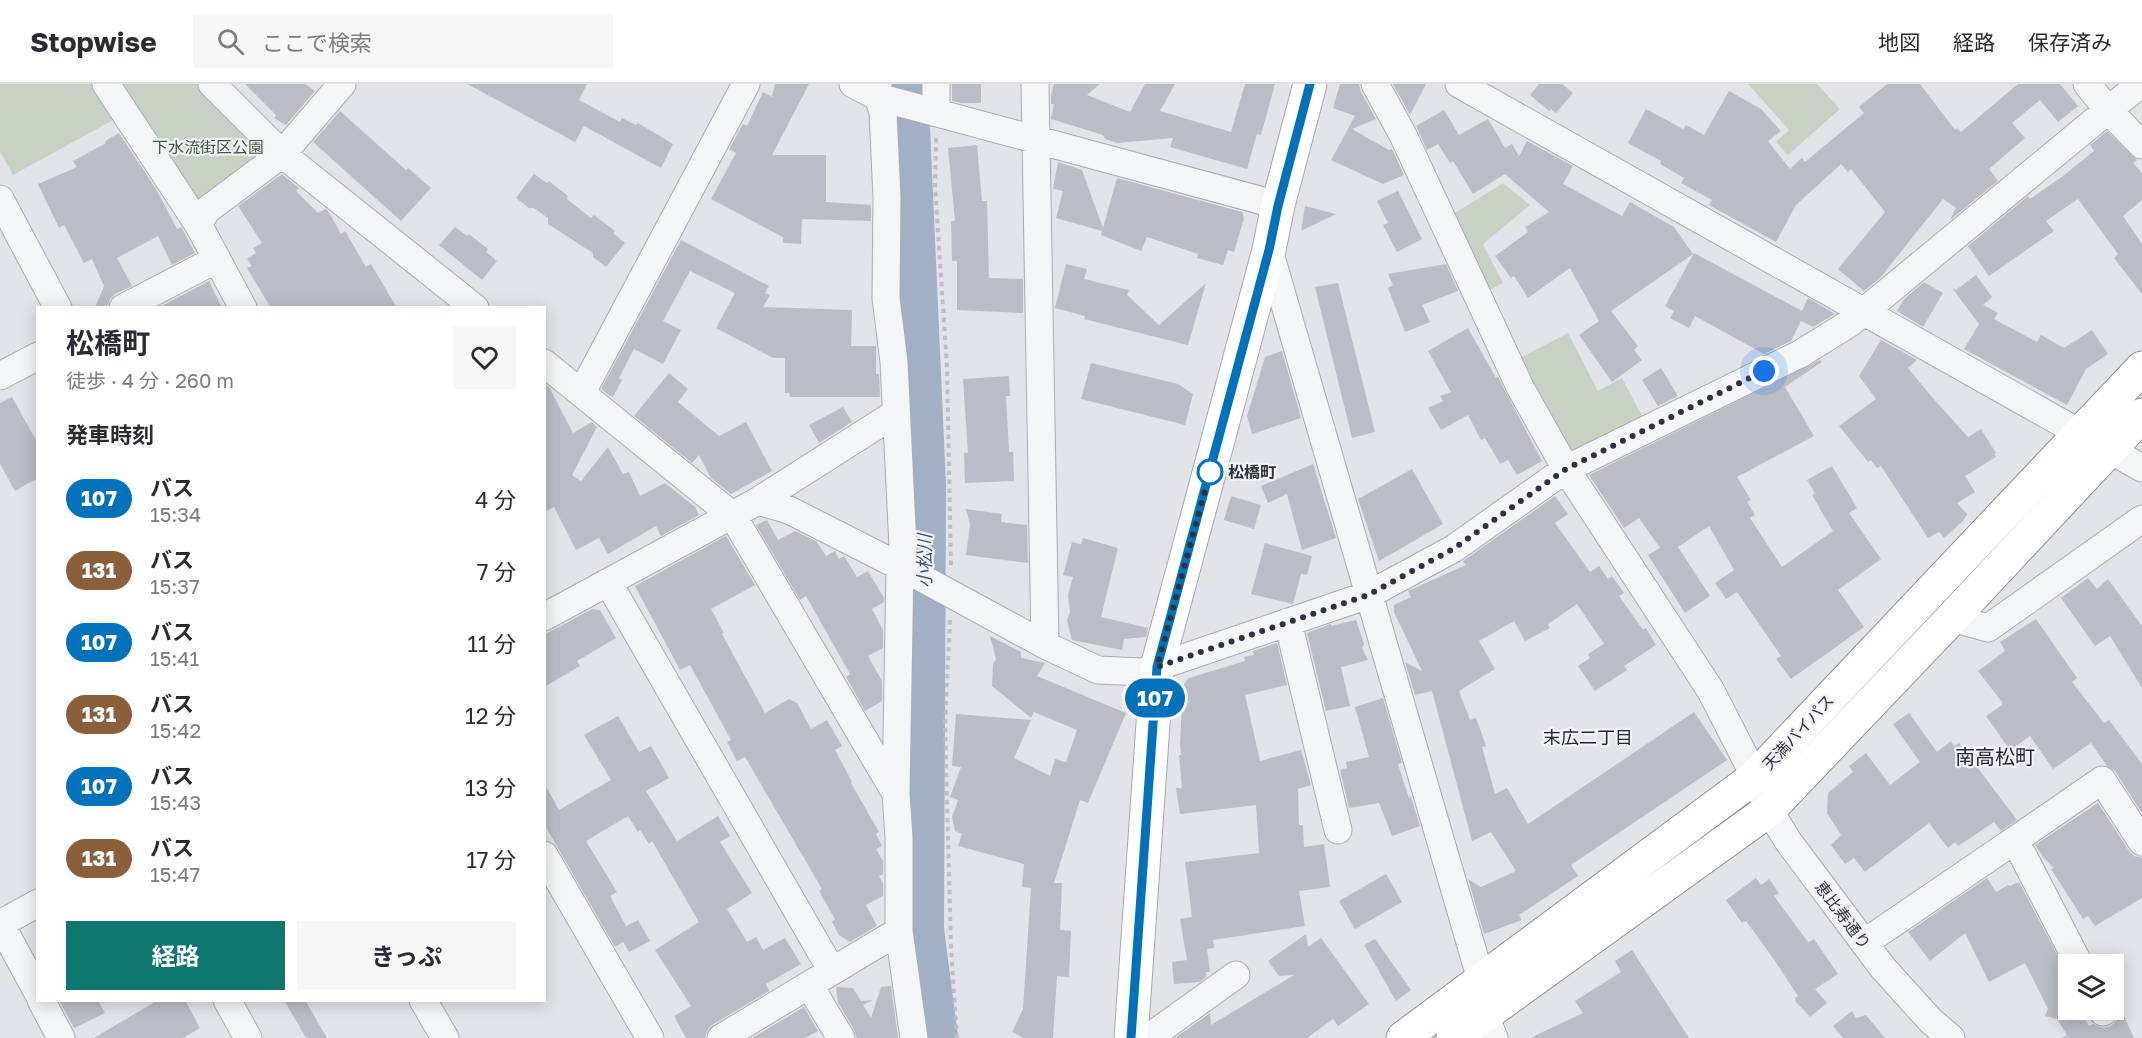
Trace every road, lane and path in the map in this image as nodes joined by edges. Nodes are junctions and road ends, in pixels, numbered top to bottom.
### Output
1 (106, 84) edge
2 (212, 84) edge
3 (342, 84) edge
4 (746, 84) edge
5 (853, 84) edge
6 (936, 84) edge
7 (1035, 84) edge
8 (1310, 84) edge
9 (1375, 84) edge
10 (1459, 84) edge
11 (2087, 84) edge
12 (2141, 84) edge
13 (878, 91) edge
14 (2108, 110) junction
15 (936, 113) junction
16 (1035, 141) junction
17 (2142, 145) edge
18 (282, 154) junction
19 (0, 199) edge
20 (1278, 206) junction
21 (198, 224) junction
22 (1269, 250) junction
23 (217, 259) junction
24 (57, 306) edge
25 (127, 306) edge
26 (242, 306) edge
27 (472, 306) edge
28 (1864, 312) junction
29 (36, 357) edge
30 (546, 365) edge
31 (2142, 368) edge
32 (0, 376) edge
33 (582, 392) junction
34 (896, 413) junction
35 (2142, 415) edge
36 (2080, 433) junction
37 (2110, 450) junction
38 (2142, 468) edge
39 (1566, 469) junction
40 (758, 501) junction
41 (733, 516) junction
42 (2142, 519) edge
43 (904, 569) junction
44 (608, 582) junction
45 (947, 592) junction
46 (1368, 595) junction
47 (546, 616) edge
48 (1952, 618) junction
49 (1288, 622) junction
50 (1045, 645) junction
51 (1157, 667) junction
52 (1755, 777) junction
53 (896, 794) junction
54 (1769, 810) junction
55 (1338, 830) dead end
56 (2014, 840) junction
57 (2142, 842) edge
58 (546, 858) edge
59 (36, 904) edge
60 (0, 924) edge
61 (899, 930) junction
62 (1864, 943) junction
63 (2074, 954) edge
64 (832, 971) junction
65 (1236, 975) dead end
66 (1481, 980) junction
67 (809, 985) junction
68 (36, 989) edge
69 (42, 1002) edge
70 (228, 1002) edge
71 (424, 1002) edge
72 (1489, 1027) edge
73 (1927, 1029) edge
74 (61, 1038) edge
75 (248, 1038) edge
76 (445, 1038) edge
77 (650, 1038) edge
78 (722, 1038) edge
79 (841, 1038) edge
80 (914, 1038) edge
81 (957, 1038) edge
82 (1131, 1038) edge
83 (1148, 1038) edge
84 (1403, 1038) edge
85 (1453, 1038) edge
86 (1951, 1038) edge

1 - 21 street
2 - 18 street
3 - 18 street
4 - 33 street
5 - 13 street
6 - 15 street
7 - 16 street
8 - 20 main road
9 - 39 street, 恵比寿通り
10 - 28 street
11 - 14 street
12 - 14 street
13 - 15 street
13 - 34 street
14 - 17 street
14 - 28 street
15 - 16 street
15 - 45 path
16 - 20 street
16 - 50 street
18 - 21 street
18 - 27 street
19 - 24 street
20 - 22 main road
21 - 23 street
22 - 46 street
22 - 51 main road
23 - 25 street
23 - 26 street
28 - 36 street
28 - 39 street
29 - 32 street
30 - 33 street
31 - 36 main road, 天満バイパス
33 - 41 street
34 - 40 street
34 - 43 street
35 - 37 main road, 天満バイパス
36 - 37 street
36 - 52 main road, 天満バイパス
37 - 38 street
37 - 48 main road, 天満バイパス
39 - 46 street
39 - 52 street, 恵比寿通り
40 - 41 street
40 - 43 street
41 - 44 street
41 - 53 street
42 - 48 street
43 - 45 street
43 - 53 street
44 - 47 street
44 - 64 street
45 - 50 street
45 - 81 path
46 - 49 street
46 - 66 street
48 - 54 main road, 天満バイパス
49 - 51 street
49 - 55 street
50 - 51 street
51 - 82 main road
52 - 54 street, 恵比寿通り
52 - 66 main road, 天満バイパス
53 - 61 street
54 - 62 street, 恵比寿通り
54 - 72 main road, 天満バイパス
56 - 57 street
56 - 62 street
56 - 63 street
58 - 77 street
59 - 60 street
60 - 68 street
61 - 64 street
61 - 80 street
62 - 73 street, 恵比寿通り
64 - 67 street
65 - 83 street
66 - 72 street
66 - 84 main road, 天満バイパス
67 - 78 street
67 - 79 street
69 - 74 street
70 - 75 street
71 - 76 street
72 - 85 main road, 天満バイパス
73 - 86 street, 恵比寿通り

